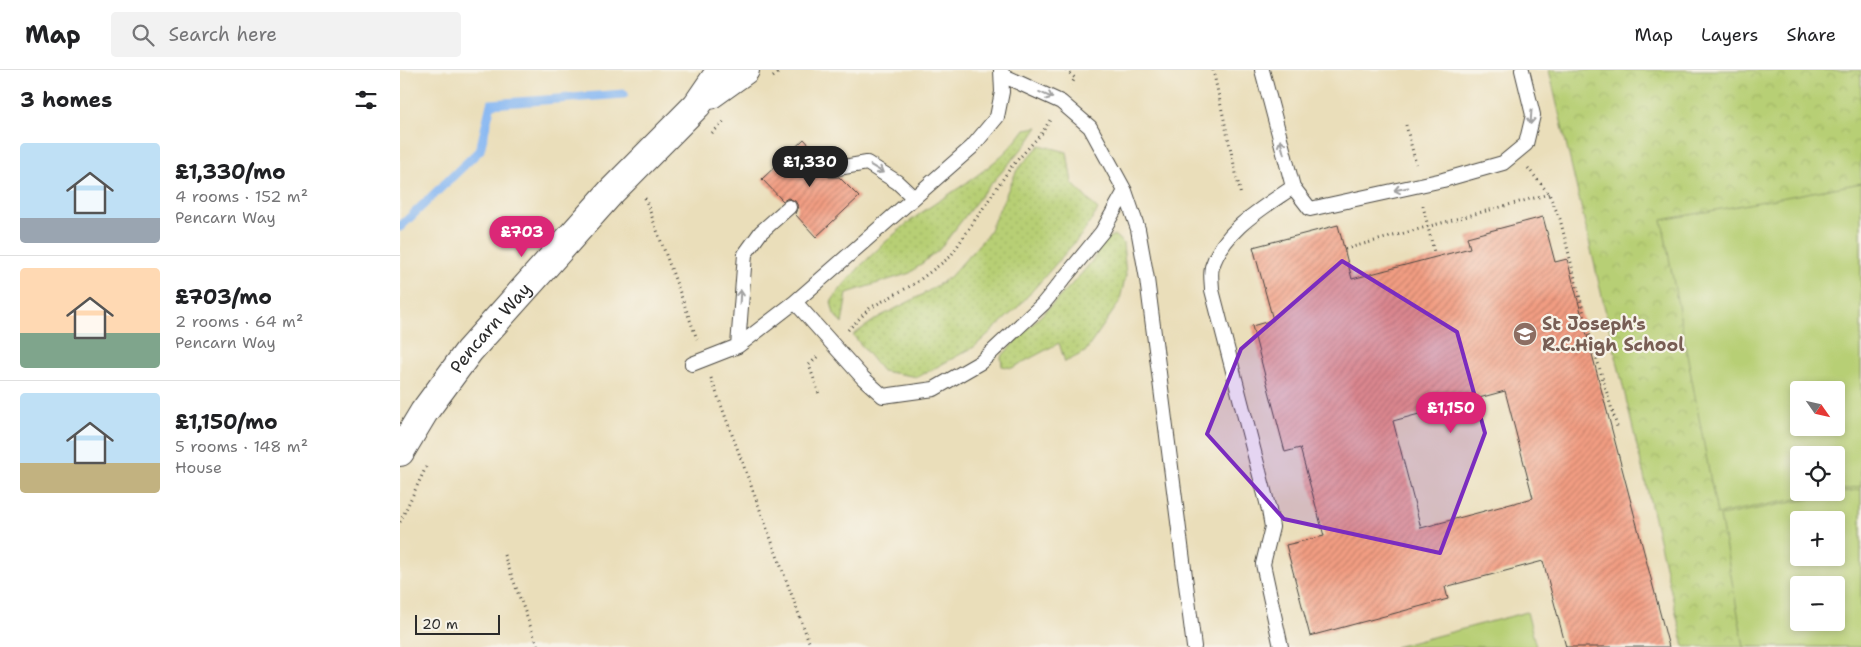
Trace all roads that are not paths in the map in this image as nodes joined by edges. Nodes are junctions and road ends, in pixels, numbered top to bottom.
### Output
1 (721, 70) edge
2 (1262, 70) edge
3 (1522, 70) edge
4 (1002, 72) edge
5 (756, 77) edge
6 (697, 105) junction
7 (832, 169) dead end
8 (1293, 187) junction
9 (1124, 191) junction
10 (913, 197) junction
11 (789, 208) dead end
12 (795, 302) junction
13 (738, 346) junction
14 (698, 362) road end
15 (400, 452) edge
16 (1194, 647) edge
17 (1281, 647) edge

1 - 6 street, Pencarn Way
8 -> 2 lane
3 -> 8 lane
4 -> 9 lane
4 - 10 lane
5 - 6 street, Pencarn Way
6 - 15 street, Pencarn Way
7 -> 10 lane
8 - 17 lane
9 - 12 lane
9 - 16 lane
10 - 12 lane
13 -> 11 lane
12 - 13 lane
13 - 14 lane

